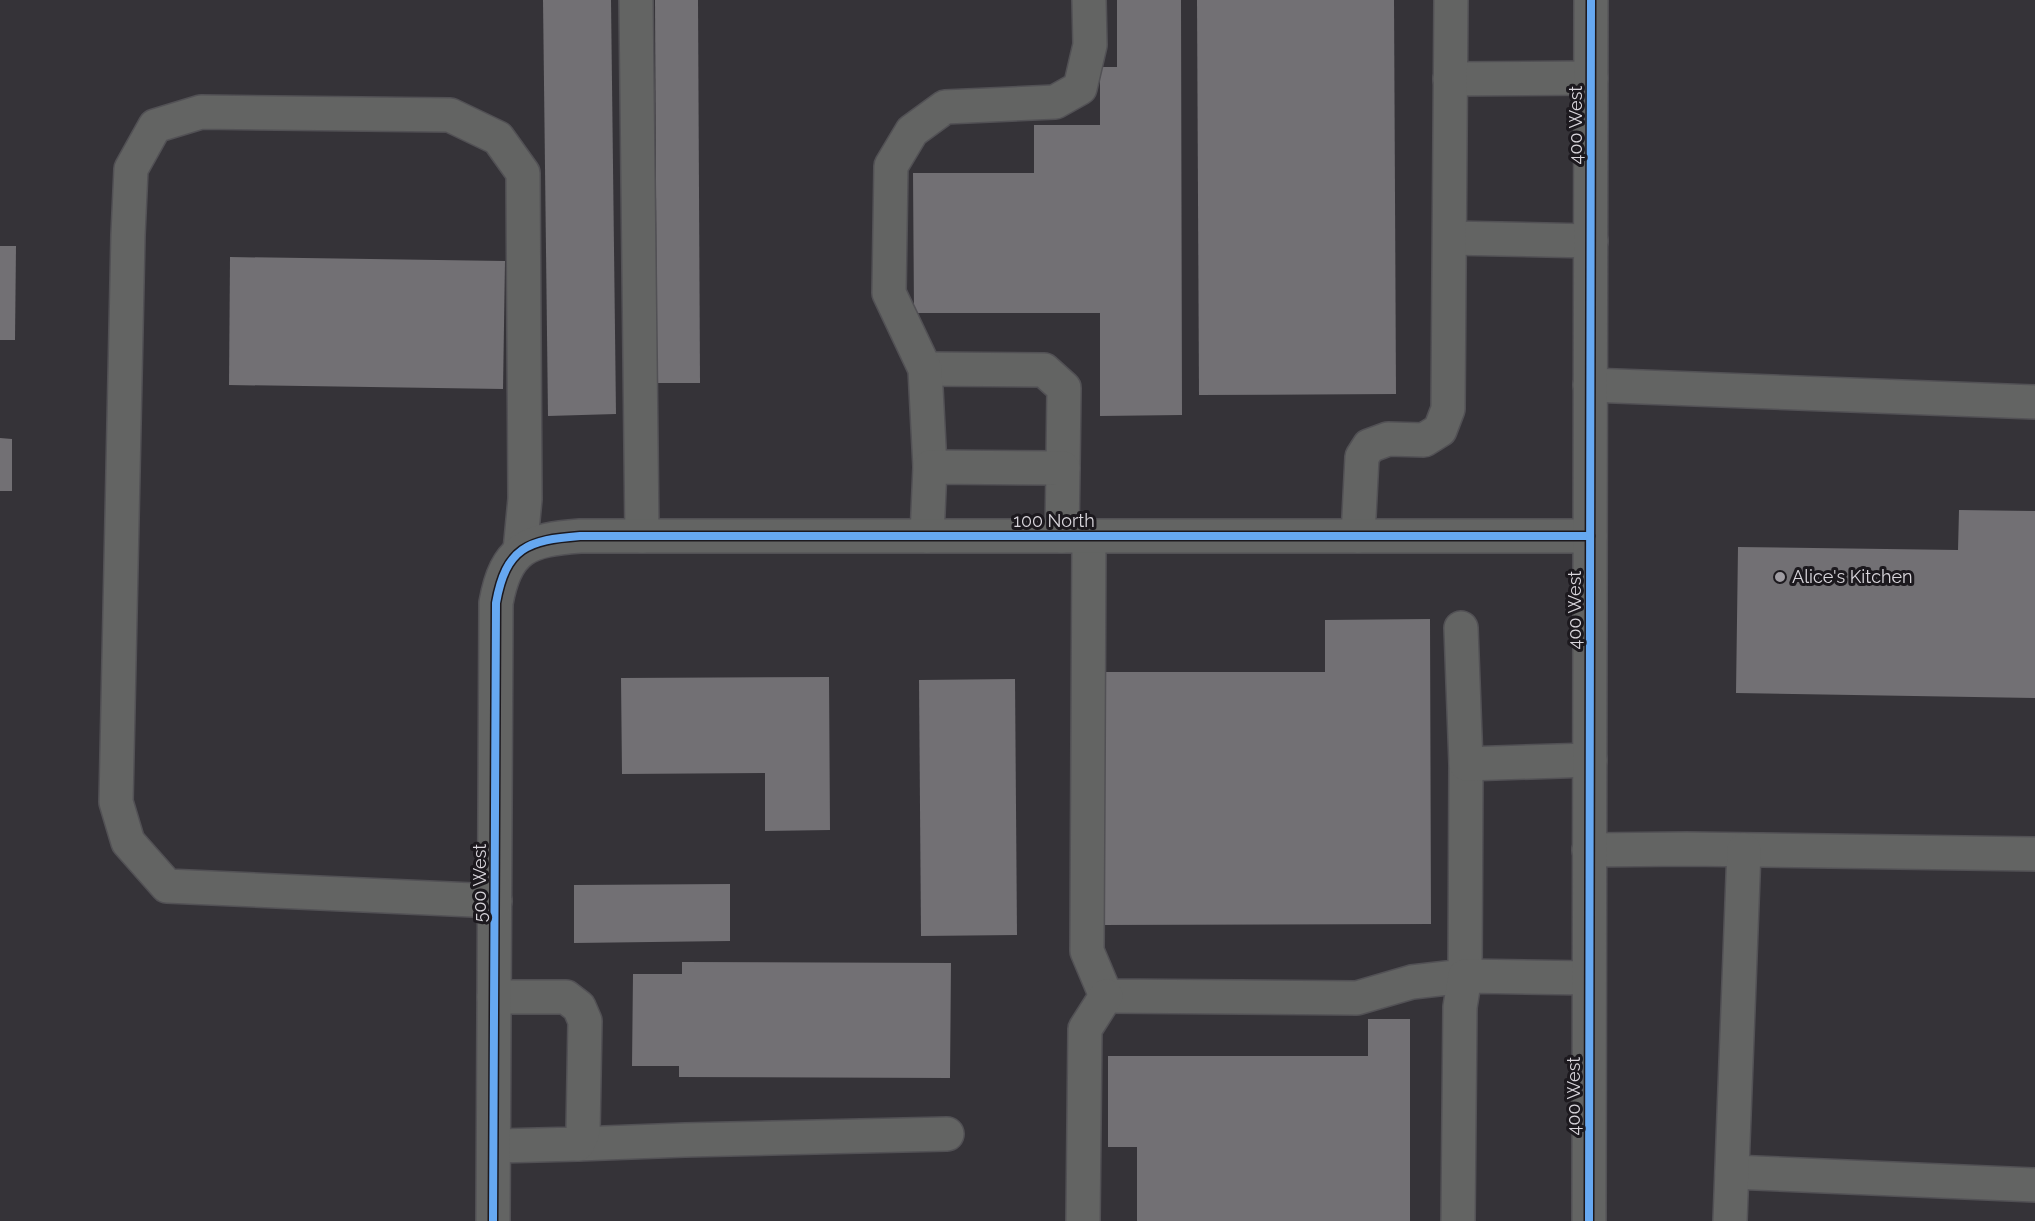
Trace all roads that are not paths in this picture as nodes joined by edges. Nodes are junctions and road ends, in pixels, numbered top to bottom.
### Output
1 (636, 0) edge
2 (1089, 0) edge
3 (1451, 0) edge
4 (1591, 0) edge
5 (1591, 78) junction
6 (1450, 79) junction
7 (1450, 238) junction
8 (1591, 240) junction
9 (925, 369) junction
10 (1590, 385) junction
11 (2035, 402) edge
12 (930, 467) junction
13 (1063, 468) junction
14 (642, 536) junction
15 (927, 536) junction
16 (1076, 536) junction
17 (1358, 536) junction
18 (1590, 536) junction
19 (520, 551) junction
20 (1461, 628) dead end
21 (1590, 760) junction
22 (1466, 764) junction
23 (1589, 850) junction
24 (1743, 850) junction
25 (2035, 854) edge
26 (495, 901) junction
27 (1465, 976) junction
28 (1589, 978) junction
29 (1106, 996) junction
30 (494, 997) junction
31 (947, 1134) dead end
32 (578, 1144) junction
33 (494, 1146) junction
34 (1732, 1172) junction
35 (2035, 1185) edge
36 (493, 1221) edge
37 (1083, 1221) edge
38 (1458, 1221) edge
39 (1589, 1221) edge
40 (1730, 1221) edge

1 - 14 street
2 - 9 street
3 - 6 street
4 - 5 street, 400 West
5 - 6 street
5 - 8 street, 400 West
6 - 7 street
7 - 8 street
7 - 17 street
8 - 10 street, 400 West
9 - 12 street
9 - 13 street
10 - 11 street
10 - 18 street, 400 West
12 - 13 street
12 - 15 street
13 - 16 street
14 - 15 street, 100 North
14 - 19 street, 100 North
15 - 16 street, 100 North
16 - 17 street, 100 North
16 - 29 street
17 - 18 street, 100 North
18 - 21 street, 400 West
19 - 26 street, 500 West
19 - 26 street
20 - 22 street
21 - 22 street
21 - 23 street, 400 West
22 - 27 street
23 - 24 street
23 - 28 street, 400 West
24 - 25 street
24 - 34 street
26 - 30 street, 500 West
27 - 28 street
27 - 29 street
27 - 38 street
28 - 39 street, 400 West
29 - 37 street
30 - 32 street
30 - 33 street, 500 West
31 - 32 street
32 - 33 street
33 - 36 street, 500 West
34 - 35 street
34 - 40 street

